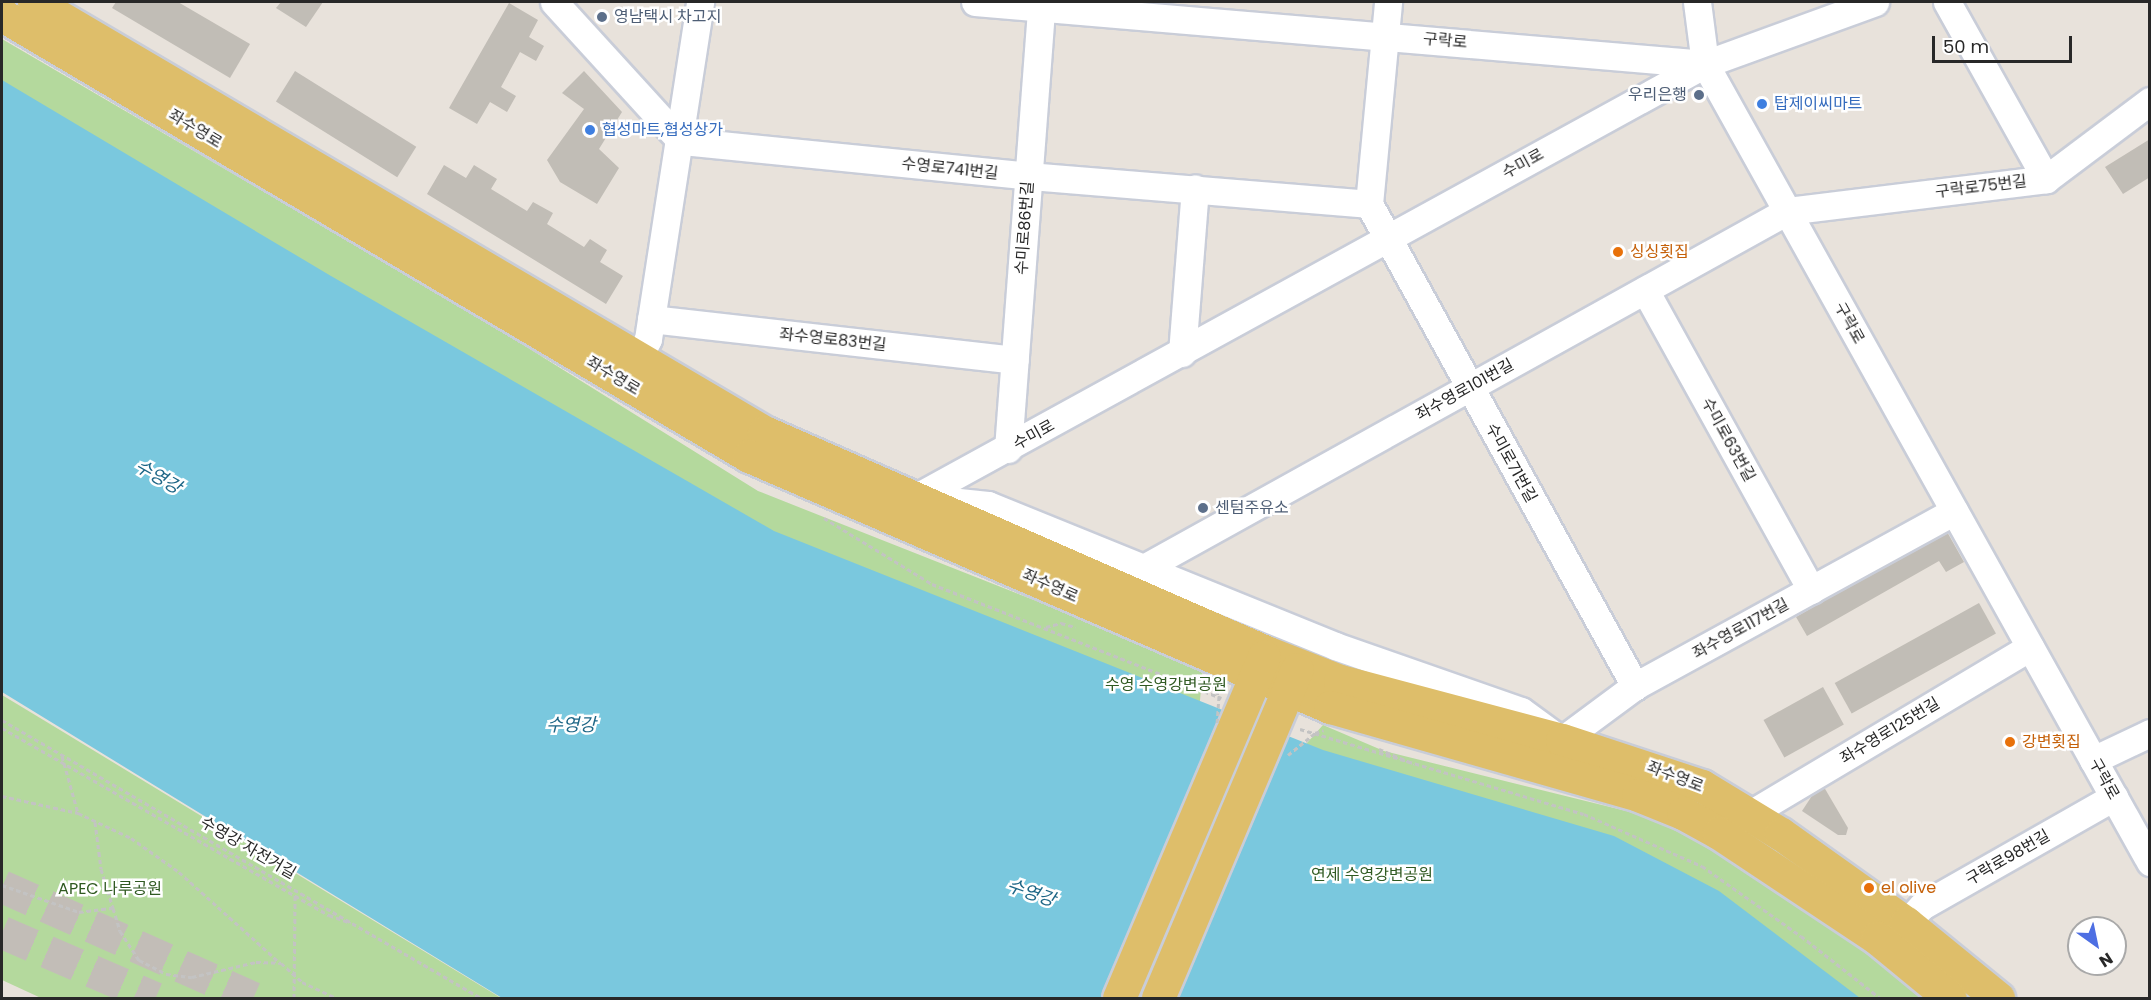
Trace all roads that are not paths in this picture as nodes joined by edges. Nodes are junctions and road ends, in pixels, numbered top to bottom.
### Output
1 (34, 2) edge
2 (554, 2) edge
3 (700, 2) edge
4 (975, 2) edge
5 (1388, 2) edge
6 (1697, 2) edge
7 (1875, 2) edge
8 (1947, 2) edge
9 (1042, 4) edge
10 (2, 15) edge
11 (1386, 36) junction
12 (1705, 63) junction
13 (2150, 101) edge
14 (681, 141) junction
15 (1029, 176) junction
16 (2046, 179) junction
17 (1195, 189) junction
18 (1369, 204) junction
19 (1787, 211) junction
20 (1387, 240) junction
21 (1645, 290) junction
22 (651, 320) junction
23 (1182, 353) junction
24 (1015, 360) junction
25 (632, 371) junction
26 (1469, 387) junction
27 (1008, 449) junction
28 (914, 498) junction
29 (1954, 511) junction
30 (885, 515) junction
31 (1142, 569) junction
32 (1811, 590) junction
33 (2030, 647) junction
34 (1261, 664) junction
35 (1293, 677) junction
36 (1635, 686) junction
37 (2150, 733) edge
38 (1562, 740) junction
39 (2093, 760) junction
40 (1550, 770) junction
41 (2114, 797) junction
42 (1750, 814) junction
43 (2147, 850) edge
44 (1906, 923) junction
45 (1119, 999) edge
46 (1158, 999) edge
47 (1950, 999) edge
48 (1998, 999) edge

1 - 25 main road, 좌수영로
2 - 14 street
3 - 14 street
4 - 9 street, 구락로
5 - 11 street
6 - 12 street
7 - 12 street, 수미로
8 - 16 street
9 - 11 street, 구락로
9 - 15 street, 수미로86번길
10 - 25 main road, 좌수영로
11 - 12 street, 구락로
11 - 18 street
12 - 19 street, 구락로
12 - 20 street, 수미로
13 - 16 street, 구락로75번길
14 - 15 street, 수영로741번길
14 - 22 street
15 - 17 street, 수영로741번길
15 - 24 street, 수미로86번길
16 - 19 street, 구락로75번길
17 - 18 street, 수영로741번길
17 - 23 street
18 - 20 street
19 - 21 street, 좌수영로101번길
19 - 29 street, 구락로
20 - 23 street, 수미로
20 - 26 street, 수미로71번길
21 - 26 street, 좌수영로101번길
21 - 32 street, 수미로63번길
22 - 24 street, 좌수영로83번길
22 - 25 street
23 - 27 street, 수미로
24 - 27 street, 수미로86번길
25 - 28 main road, 좌수영로
25 - 30 main road, 좌수영로
26 - 31 street, 좌수영로101번길
26 - 36 street, 수미로71번길
27 - 28 street, 수미로
28 - 30 street, 수미로
28 - 31 street
28 - 34 main road, 좌수영로
29 - 32 street, 좌수영로117번길
29 - 33 street, 구락로
30 - 34 main road, 좌수영로
31 - 38 street
32 - 36 street, 좌수영로117번길
33 - 39 street, 구락로
33 - 42 street, 좌수영로125번길
34 - 35 main road, 좌수영로
34 - 45 main road
35 - 38 main road, 좌수영로
35 - 40 main road, 좌수영로
35 - 46 main road
36 - 38 street, 좌수영로117번길
37 - 39 street
38 - 40 street
38 - 42 main road, 좌수영로
39 - 41 street, 구락로
40 - 47 main road, 좌수영로
41 - 43 street, 구락로
41 - 44 street, 구락로98번길
42 - 44 main road, 좌수영로
44 - 48 main road, 좌수영로

